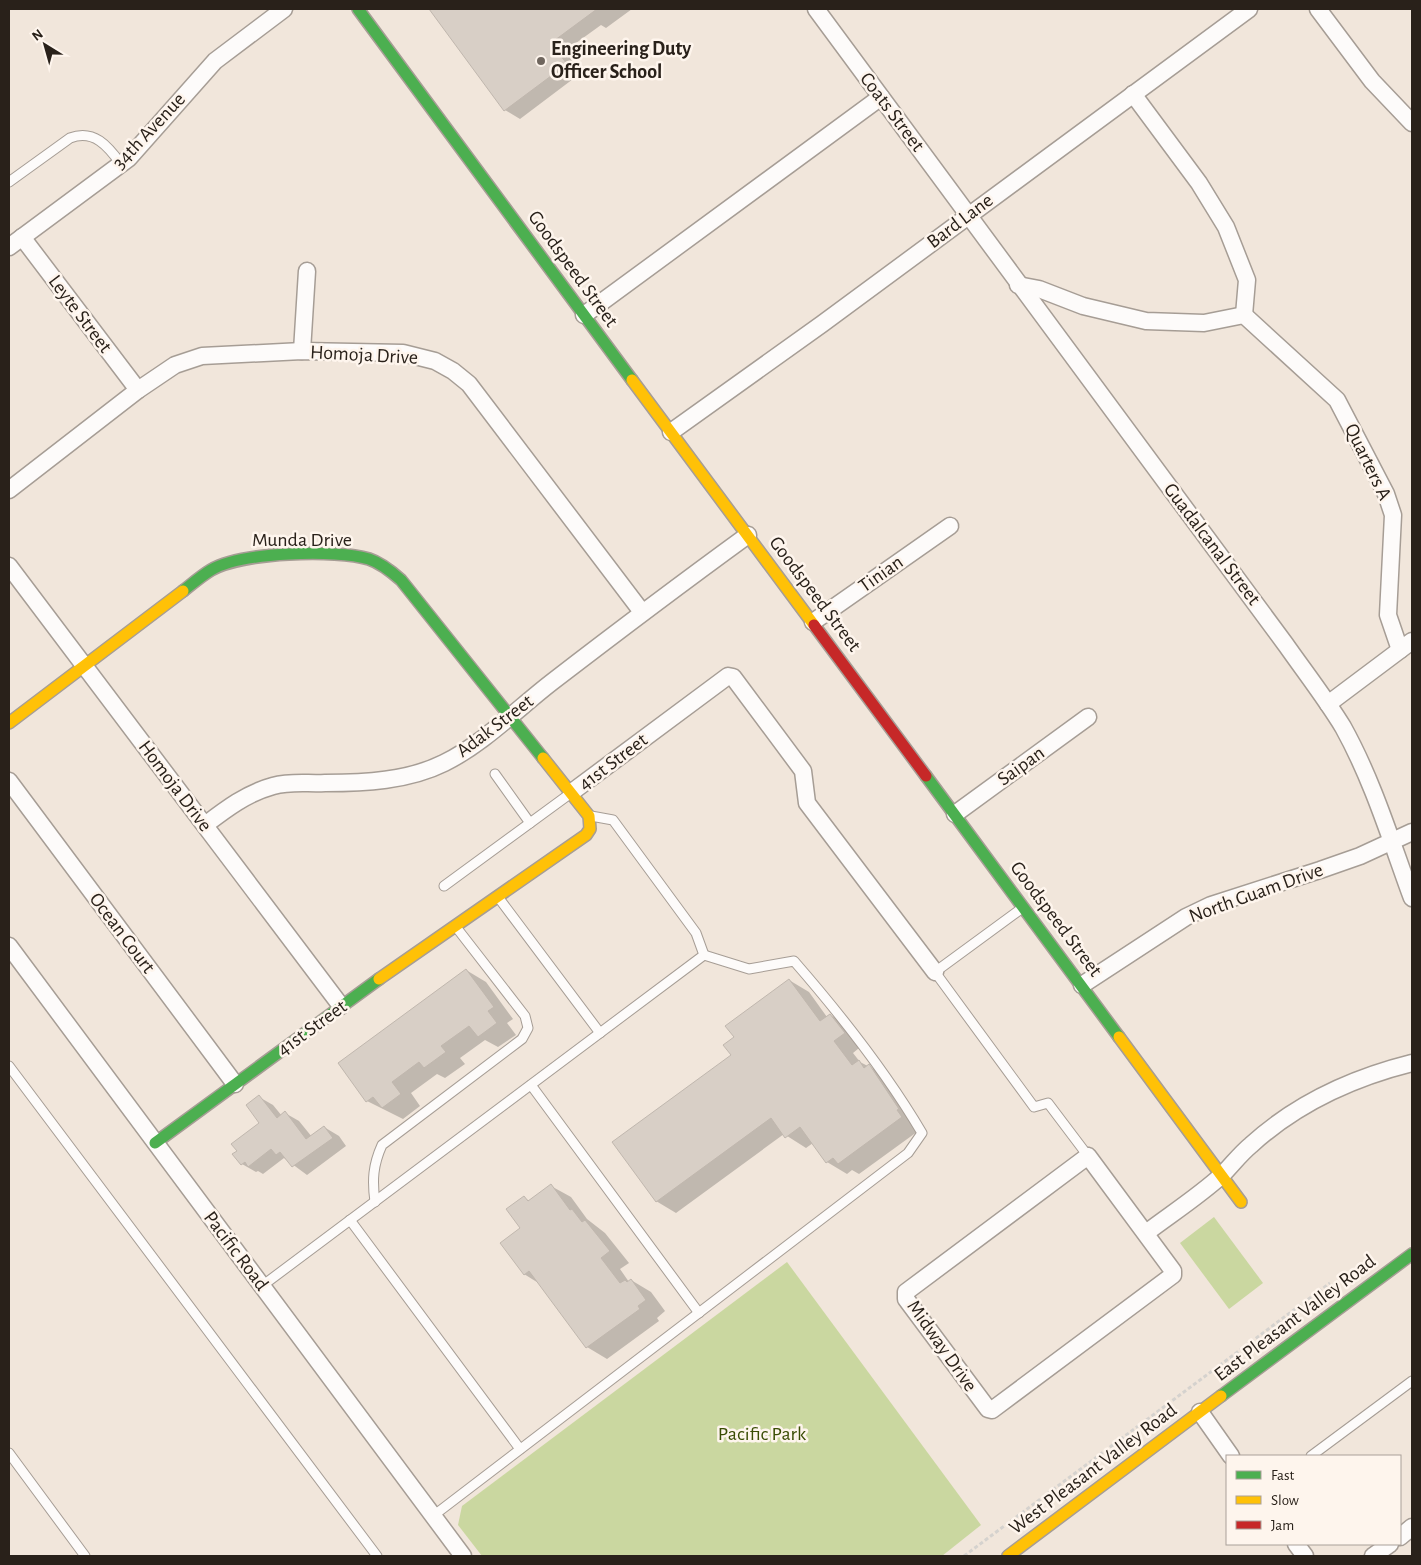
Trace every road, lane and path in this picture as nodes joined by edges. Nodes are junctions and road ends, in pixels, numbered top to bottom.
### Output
1 (358, 9) edge
2 (816, 9) edge
3 (1249, 9) edge
4 (1318, 9) edge
5 (274, 12) edge
6 (1133, 94) junction
7 (881, 97) junction
8 (1412, 123) edge
9 (121, 164) junction
10 (9, 182) edge
11 (968, 215) junction
12 (22, 238) junction
13 (9, 247) edge
14 (306, 271) dead end
15 (1018, 285) junction
16 (584, 315) junction
17 (1244, 315) junction
18 (302, 352) junction
19 (138, 390) junction
20 (671, 432) junction
21 (9, 490) edge
22 (950, 526) dead end
23 (748, 534) junction
24 (9, 566) edge
25 (642, 612) junction
26 (813, 622) junction
27 (1406, 646) edge
28 (84, 668) junction
29 (1328, 704) junction
30 (508, 717) junction
31 (1088, 717) dead end
32 (9, 723) edge
33 (495, 774) dead end
34 (9, 781) edge
35 (572, 792) junction
36 (955, 814) junction
37 (590, 816) junction
38 (530, 823) junction
39 (205, 825) junction
40 (1412, 832) edge
41 (1391, 842) junction
42 (444, 886) dead end
43 (498, 897) junction
44 (1412, 898) edge
45 (1024, 907) junction
46 (456, 927) junction
47 (9, 946) edge
48 (704, 955) junction
49 (935, 972) junction
50 (1082, 985) junction
51 (341, 1006) junction
52 (600, 1033) junction
53 (1412, 1063) edge
54 (9, 1066) edge
55 (235, 1084) junction
56 (531, 1085) junction
57 (155, 1143) junction
58 (1088, 1156) junction
59 (1222, 1175) junction
60 (375, 1202) junction
61 (1241, 1202) dead end
62 (350, 1220) junction
63 (1146, 1233) junction
64 (1412, 1254) edge
65 (1330, 1283) dead end
66 (262, 1286) junction
67 (699, 1313) junction
68 (1412, 1381) edge
69 (1200, 1412) junction
70 (520, 1449) junction
71 (9, 1453) edge
72 (1230, 1455) edge
73 (1312, 1455) edge
74 (433, 1516) junction
75 (1412, 1527) edge
76 (1401, 1536) edge
77 (1297, 1545) edge
78 (1389, 1545) edge
79 (86, 1556) edge
80 (377, 1556) edge
81 (464, 1556) edge
82 (964, 1556) edge
83 (1008, 1556) edge
84 (1305, 1556) edge
85 (1374, 1556) edge

1 - 16 street, Goodspeed Street
2 - 7 street, Coats Street
3 - 6 street, Bard Lane
4 - 8 street
5 - 9 street, 34th Avenue
6 - 11 street, Bard Lane
6 - 17 street
7 - 11 street, Coats Street
7 - 16 street
9 - 10 lane
9 - 12 street, 34th Avenue
11 - 15 street, Guadalcanal Street
11 - 20 street, Bard Lane
12 - 13 street, 34th Avenue
12 - 19 street, Leyte Street
14 - 18 street
15 - 17 street
15 - 29 street, Guadalcanal Street
16 - 20 street, Goodspeed Street
17 - 27 street, Quarters A
18 - 19 street, Homoja Drive
18 - 25 street, Homoja Drive
19 - 21 street, Homoja Drive
20 - 23 street, Goodspeed Street
22 - 26 street, Tinian
23 - 25 street, Adak Street
23 - 26 street, Goodspeed Street
24 - 28 street, Homoja Drive
25 - 30 street, Adak Street
26 - 36 street, Goodspeed Street
27 - 29 street
28 - 30 street, Munda Drive
28 - 32 street, Munda Drive
28 - 39 street, Homoja Drive
29 - 41 street, Guadalcanal Street
30 - 35 street, Munda Drive
30 - 39 street, Adak Street
31 - 36 street, Saipan
33 - 38 lane
34 - 55 street, Ocean Court
35 - 37 street, 41st Street
35 - 38 lane
35 - 49 street, 41st Street
36 - 45 street, Goodspeed Street
37 - 43 street, 41st Street
37 - 48 lane
38 - 42 lane
39 - 51 street, Homoja Drive
40 - 41 street, North Guam Drive
41 - 44 street, Guadalcanal Street
41 - 50 street, North Guam Drive
43 - 46 street, 41st Street
43 - 52 lane
45 - 49 lane
45 - 50 street, Goodspeed Street
46 - 51 street, 41st Street
46 - 60 lane
47 - 57 street, Pacific Road
48 - 52 lane
48 - 67 lane
49 - 58 lane
50 - 59 street, Goodspeed Street
51 - 55 street, 41st Street
52 - 56 lane
53 - 59 street
54 - 80 lane
55 - 57 street, 41st Street
56 - 60 lane
56 - 67 lane
57 - 66 street, Pacific Road
58 - 63 street, Midway Drive
58 - 63 street, Midway Drive
59 - 61 street, Goodspeed Street
59 - 63 street
60 - 62 lane
62 - 66 lane
62 - 70 lane
64 - 69 street, East Pleasant Valley Road
65 - 82 path
66 - 74 street, Pacific Road
67 - 70 lane
68 - 73 lane
69 - 72 street
69 - 83 street, West Pleasant Valley Road
70 - 74 lane
71 - 79 lane
74 - 81 street, Pacific Road
75 - 76 street
77 - 84 street
78 - 85 street

